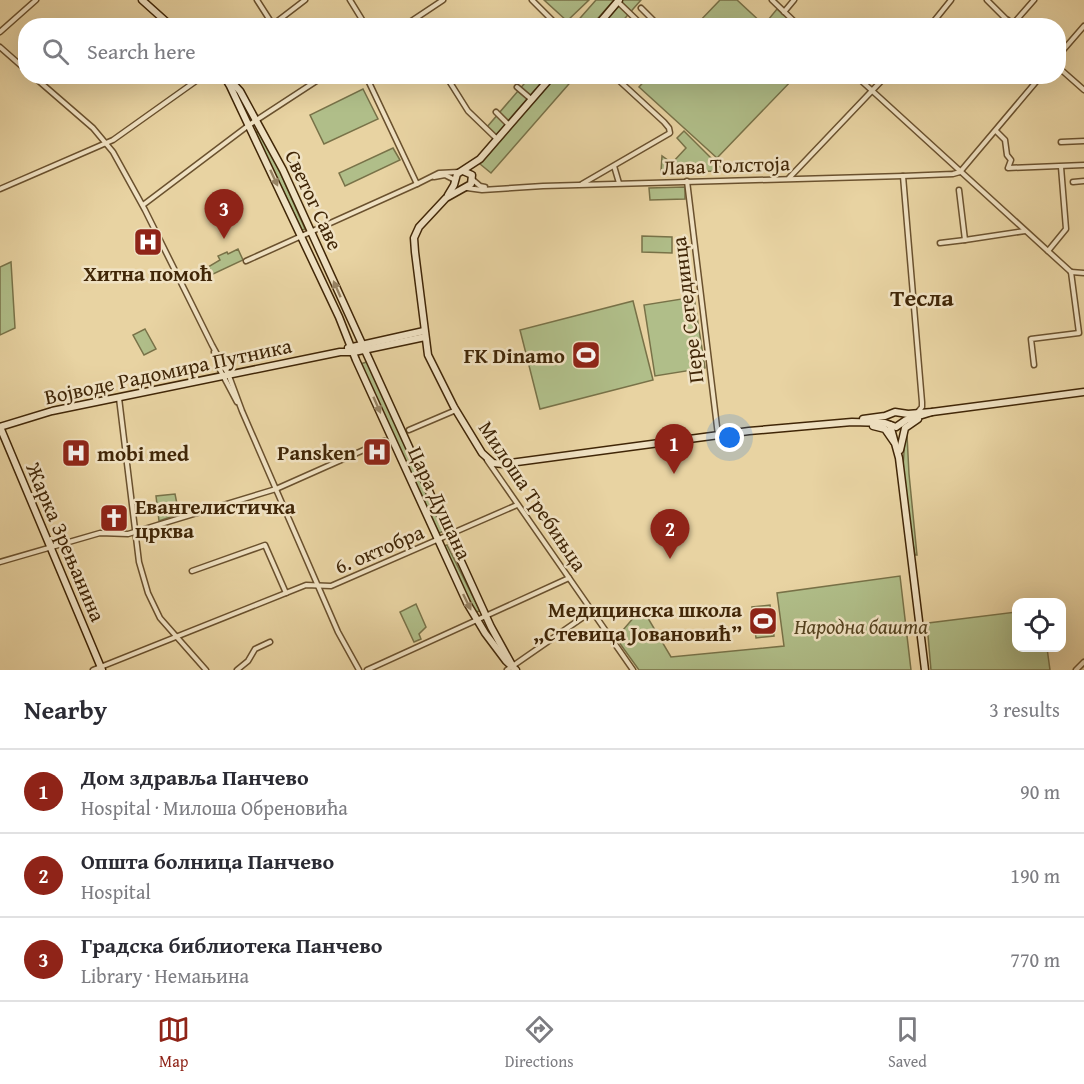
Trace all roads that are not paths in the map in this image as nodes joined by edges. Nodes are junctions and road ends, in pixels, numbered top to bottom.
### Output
1 (36, 0) edge
2 (142, 0) edge
3 (256, 0) edge
4 (305, 0) edge
5 (350, 0) edge
6 (443, 0) edge
7 (532, 0) edge
8 (772, 0) edge
9 (794, 0) edge
10 (951, 0) edge
11 (987, 0) edge
12 (1034, 0) edge
13 (618, 1) edge
14 (641, 8) dead end
15 (784, 12) junction
16 (162, 18) edge
17 (268, 18) edge
18 (281, 18) edge
19 (361, 18) edge
20 (419, 18) edge
21 (550, 18) edge
22 (604, 18) edge
23 (635, 18) edge
24 (651, 18) edge
25 (790, 18) edge
26 (936, 18) edge
27 (1006, 18) edge
28 (1019, 18) edge
29 (1084, 26) edge
30 (0, 32) edge
31 (0, 47) edge
32 (1066, 48) edge
33 (18, 63) edge
34 (1066, 73) edge
35 (42, 84) edge
36 (192, 84) edge
37 (229, 84) edge
38 (233, 84) edge
39 (312, 84) edge
40 (370, 84) edge
41 (451, 84) edge
42 (545, 84) edge
43 (623, 84) edge
44 (864, 84) edge
45 (880, 84) edge
46 (1034, 84) edge
47 (518, 87) dead end
48 (1084, 90) edge
49 (873, 92) junction
50 (532, 100) junction
51 (496, 112) dead end
52 (257, 120) junction
53 (249, 125) junction
54 (510, 125) junction
55 (996, 130) junction
56 (498, 139) junction
57 (1084, 141) edge
58 (1061, 142) dead end
59 (107, 143) junction
60 (480, 159) junction
61 (1084, 165) edge
62 (614, 166) junction
63 (1061, 167) junction
64 (461, 171) junction
65 (960, 172) junction
66 (903, 176) junction
67 (431, 178) junction
68 (789, 178) junction
69 (473, 179) junction
70 (456, 181) junction
71 (687, 181) junction
72 (1073, 182) dead end
73 (1084, 182) edge
74 (619, 183) junction
75 (417, 184) junction
76 (580, 184) junction
77 (465, 188) junction
78 (492, 188) junction
79 (0, 189) edge
80 (960, 190) dead end
81 (446, 198) junction
82 (143, 205) junction
83 (1025, 231) junction
84 (312, 232) junction
85 (301, 236) junction
86 (965, 240) junction
87 (940, 243) dead end
88 (1048, 251) junction
89 (246, 261) dead end
90 (1071, 272) junction
91 (1084, 273) edge
92 (425, 334) junction
93 (364, 346) junction
94 (352, 349) junction
95 (1034, 365) dead end
96 (226, 376) junction
97 (1084, 392) edge
98 (119, 398) junction
99 (456, 410) junction
100 (899, 412) junction
101 (932, 412) junction
102 (916, 413) junction
103 (890, 414) junction
104 (924, 415) junction
105 (852, 422) junction
106 (861, 422) junction
107 (890, 424) junction
108 (901, 424) junction
109 (0, 427) edge
110 (409, 430) dead end
111 (718, 435) junction
112 (384, 441) dead end
113 (898, 447) junction
114 (485, 457) junction
115 (503, 464) junction
116 (498, 477) junction
117 (276, 489) junction
118 (517, 505) junction
119 (136, 532) junction
120 (449, 536) junction
121 (438, 540) junction
122 (51, 548) junction
123 (0, 562) edge
124 (192, 571) dead end
125 (569, 578) junction
126 (319, 585) junction
127 (286, 593) junction
128 (592, 611) junction
129 (486, 616) junction
130 (476, 620) junction
131 (176, 637) junction
132 (270, 642) dead end
133 (1084, 662) edge
134 (515, 668) edge
135 (101, 669) edge
136 (356, 669) edge
137 (93, 670) edge
138 (206, 670) edge
139 (237, 670) edge
140 (367, 670) edge
141 (507, 670) edge
142 (633, 670) edge
143 (925, 670) edge
144 (1076, 670) edge

1 - 30 street
2 - 16 street
3 - 17 street
4 - 18 street
5 - 19 street
6 - 20 street
7 - 21 street
8 - 15 street
9 - 15 street
10 - 26 street
11 - 27 street
12 - 28 street
13 - 22 street
13 - 23 street
14 - 24 street
15 - 25 street
29 - 32 street
31 - 33 street
34 - 48 street
35 - 59 street
36 - 59 street
37 - 53 street, Светог Саве
38 - 52 street, Светог Саве
39 - 52 street
40 - 75 street
41 - 56 street
42 - 50 street
43 - 62 street
44 - 49 street
45 - 49 street
46 - 55 street
47 - 50 street
49 - 65 street
49 - 68 street
50 - 54 street
51 - 54 street
52 - 53 street
52 - 84 street, Светог Саве
53 - 82 street
53 -> 85 street, Светог Саве
54 - 56 street
55 - 63 street
55 - 65 street
56 - 60 street
57 - 58 street
59 - 79 street
59 - 82 street
60 - 64 street
60 - 69 street
61 - 63 street
62 - 74 street
62 - 76 street
63 - 88 street
64 - 67 street
64 - 69 street
64 - 70 street
65 - 66 street, Лава Толстоја
65 - 83 street
66 - 68 street, Лава Толстоја
66 - 102 street
67 - 70 street
67 - 75 street
68 - 71 street, Лава Толстоја
69 - 77 street
69 - 78 street, Лава Толстоја
70 - 77 street
70 - 81 street
71 - 74 street, Лава Толстоја
71 - 111 street, Пере Сегединца
72 - 73 street
74 - 76 street, Лава Толстоја
75 - 84 street
76 - 78 street, Лава Толстоја
77 - 78 street, Лава Толстоја
77 - 81 street
80 - 86 street
81 - 92 street, Милоша Требињца
82 - 96 street
83 - 86 street
83 - 88 street
84 - 85 street
93 -> 84 street, Светог Саве
85 - 89 street
85 - 94 street, Светог Саве
86 - 87 street
88 - 90 street
90 - 91 street
90 - 95 street
92 - 93 street, Војводе Радомира Путника
92 - 99 street, Милоша Требињца
93 - 94 street, Војводе Радомира Путника
93 - 120 street, Цара Душана
94 - 96 street, Војводе Радомира Путника
94 -> 121 street, Цара Душана
96 - 98 street, Војводе Радомира Путника
96 - 117 street
97 - 101 street
98 - 109 street, Војводе Радомира Путника
98 - 119 street
99 - 110 street
99 - 114 street, Милоша Требињца
100 - 102 street
100 - 103 street
100 - 108 street
101 - 102 street
101 - 104 street
103 - 105 street
103 - 107 street
104 - 108 street
104 - 113 street
105 - 106 street
105 - 111 street
106 - 107 street
106 - 113 street
107 - 108 street
107 - 113 street
108 - 113 street
109 - 122 street, Жарка Зрењанина
111 - 115 street
112 - 117 street
113 - 143 street
114 - 115 street
114 - 116 street, Милоша Требињца
115 - 116 street
116 - 118 street, Милоша Требињца
117 - 119 street
117 - 126 street
118 - 120 street, 6. октобра
118 - 125 street, Милоша Требињца
119 - 122 street
119 - 131 street
120 - 121 street, 6. октобра
120 - 129 street, Цара Душана
121 - 126 street, 6. октобра
121 -> 130 street, Цара Душана
122 - 123 street
122 - 135 street, Жарка Зрењанина
124 - 127 street
125 - 128 street, Милоша Требињца
125 - 129 street
126 - 127 street, 6. октобра
126 - 136 street
127 - 131 street, 6. октобра
128 - 134 street
128 - 142 street, Милоша Требињца
129 - 130 street
129 - 134 street, Цара Душана
130 - 134 street, Цара Душана
130 - 140 street
131 - 135 street, 6. октобра
131 - 138 street
132 - 139 street
133 - 144 street
134 - 141 street
135 - 137 street, 6. октобра

